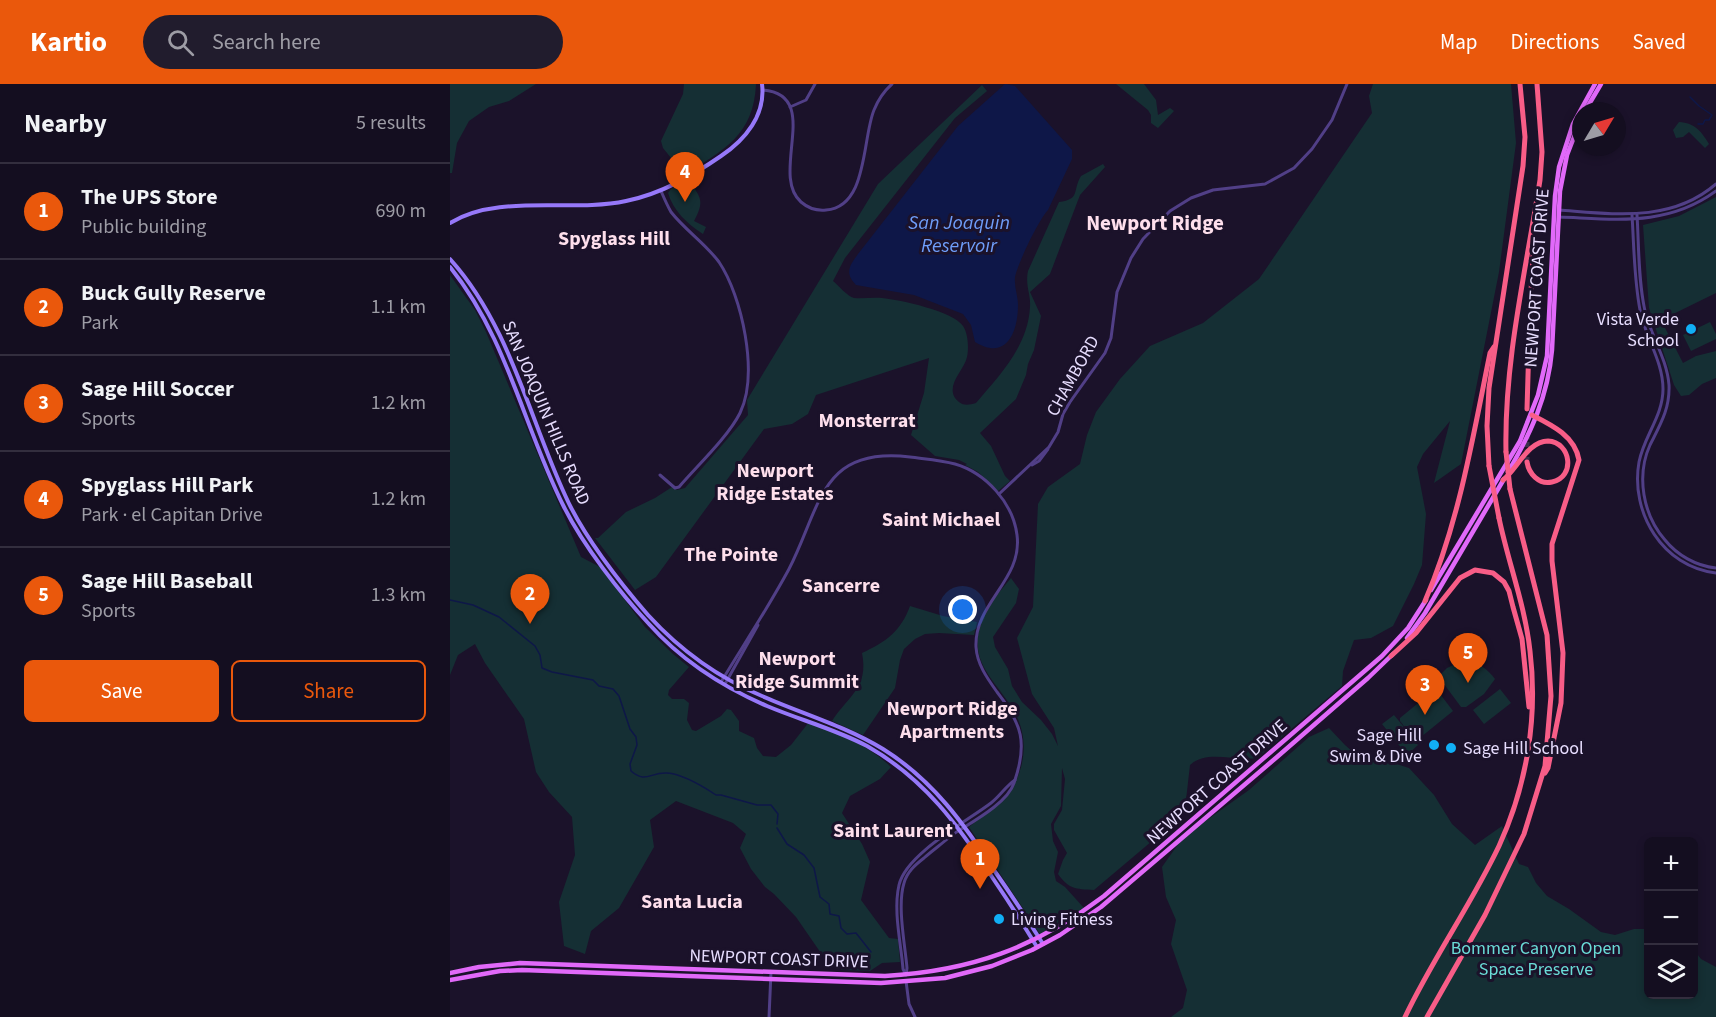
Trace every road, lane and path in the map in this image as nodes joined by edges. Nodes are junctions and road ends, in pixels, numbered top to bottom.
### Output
1 (762, 84) edge
2 (815, 84) edge
3 (892, 84) edge
4 (1347, 84) edge
5 (1520, 84) edge
6 (1537, 84) edge
7 (1595, 84) edge
8 (1601, 84) edge
9 (763, 90) junction
10 (1590, 102) edge
11 (790, 107) junction
12 (1572, 144) edge
13 (1716, 184) edge
14 (661, 191) junction
15 (1716, 191) edge
16 (1536, 208) junction
17 (1557, 210) junction
18 (1557, 217) junction
19 (1633, 217) junction
20 (1637, 217) junction
21 (450, 223) edge
22 (450, 260) edge
23 (450, 267) edge
24 (1497, 343) junction
25 (1532, 414) junction
26 (1527, 462) tunnel mouth
27 (660, 475) dead end
28 (1503, 480) junction
29 (999, 494) junction
30 (1716, 568) edge
31 (1716, 573) edge
32 (1425, 601) junction
33 (1391, 656) junction
34 (724, 680) junction
35 (1531, 722) junction
36 (1541, 780) junction
37 (962, 826) junction
38 (1040, 938) junction
39 (1033, 941) junction
40 (1043, 944) junction
41 (1037, 947) junction
42 (771, 972) junction
43 (450, 973) edge
44 (906, 975) junction
45 (771, 979) junction
46 (450, 980) edge
47 (906, 982) junction
48 (769, 1017) edge
49 (915, 1017) edge
50 (1405, 1017) edge
51 (1427, 1017) edge

1 - 9 main road
2 - 11 street
3 - 11 street
4 - 29 street, CHAMBORD
5 - 24 highway
6 - 16 highway
7 - 17 main road, NEWPORT COAST DRIVE
8 - 10 main road
9 - 11 street
9 - 14 main road
12 - 17 main road, NEWPORT COAST DRIVE
13 - 20 street
14 - 21 main road
14 - 27 street
15 - 20 street
16 - 25 highway
16 - 36 highway, bridge
17 - 18 main road, NEWPORT COAST DRIVE
17 - 19 street
18 - 19 street
18 - 25 main road, NEWPORT COAST DRIVE
19 - 20 street
19 - 31 street
20 - 30 street
22 - 34 main road, SAN JOAQUIN HILLS ROAD
23 - 34 main road, SAN JOAQUIN HILLS ROAD
24 - 32 highway
24 - 35 highway, bridge
25 - 28 main road, NEWPORT COAST DRIVE
25 - 32 main road, NEWPORT COAST DRIVE
25 - 36 highway
26 - 28 highway
28 - 33 main road, NEWPORT COAST DRIVE
29 - 34 street
29 - 37 street
32 - 38 main road, NEWPORT COAST DRIVE
33 - 35 highway
33 - 40 main road, NEWPORT COAST DRIVE
34 - 37 main road, SAN JOAQUIN HILLS ROAD
35 - 50 highway
36 - 51 highway
37 - 38 main road, SAN JOAQUIN HILLS ROAD
37 - 39 main road, SAN JOAQUIN HILLS ROAD
37 - 44 street
38 - 39 main road, NEWPORT COAST DRIVE
38 - 40 main road, SAN JOAQUIN HILLS ROAD
39 - 41 main road, SAN JOAQUIN HILLS ROAD
39 - 44 main road, NEWPORT COAST DRIVE
40 - 41 main road, NEWPORT COAST DRIVE
41 - 47 main road, NEWPORT COAST DRIVE
42 - 43 main road, NEWPORT COAST DRIVE
42 - 44 main road, NEWPORT COAST DRIVE
42 - 45 street
44 - 47 street
45 - 46 main road, NEWPORT COAST DRIVE
45 - 47 main road, NEWPORT COAST DRIVE
45 - 48 street
47 - 49 street

